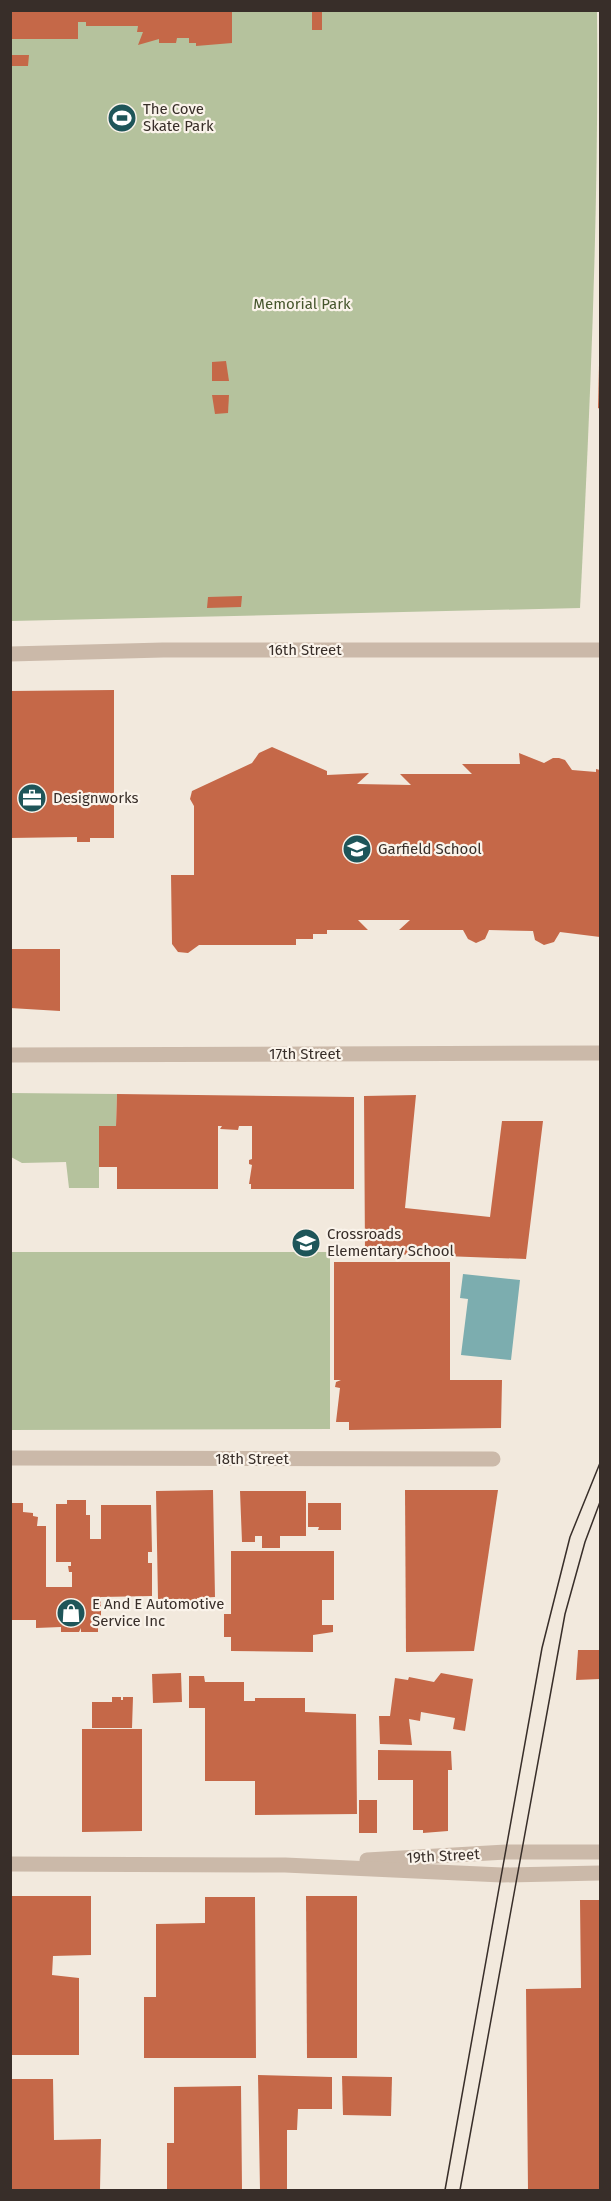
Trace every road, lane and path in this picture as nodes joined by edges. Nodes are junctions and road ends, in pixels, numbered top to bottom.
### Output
1 (600, 650) edge
2 (10, 654) edge
3 (600, 1053) edge
4 (10, 1055) edge
5 (10, 1458) edge
6 (493, 1459) dead end
7 (600, 1852) edge
8 (10, 1864) edge
9 (285, 1865) junction
10 (600, 1873) edge

1 - 2 street, 16th Street
3 - 4 street, 17th Street
5 - 6 street, 18th Street
7 - 9 street, 19th Street
8 - 9 street, 19th Street
9 - 10 street, 19th Street

